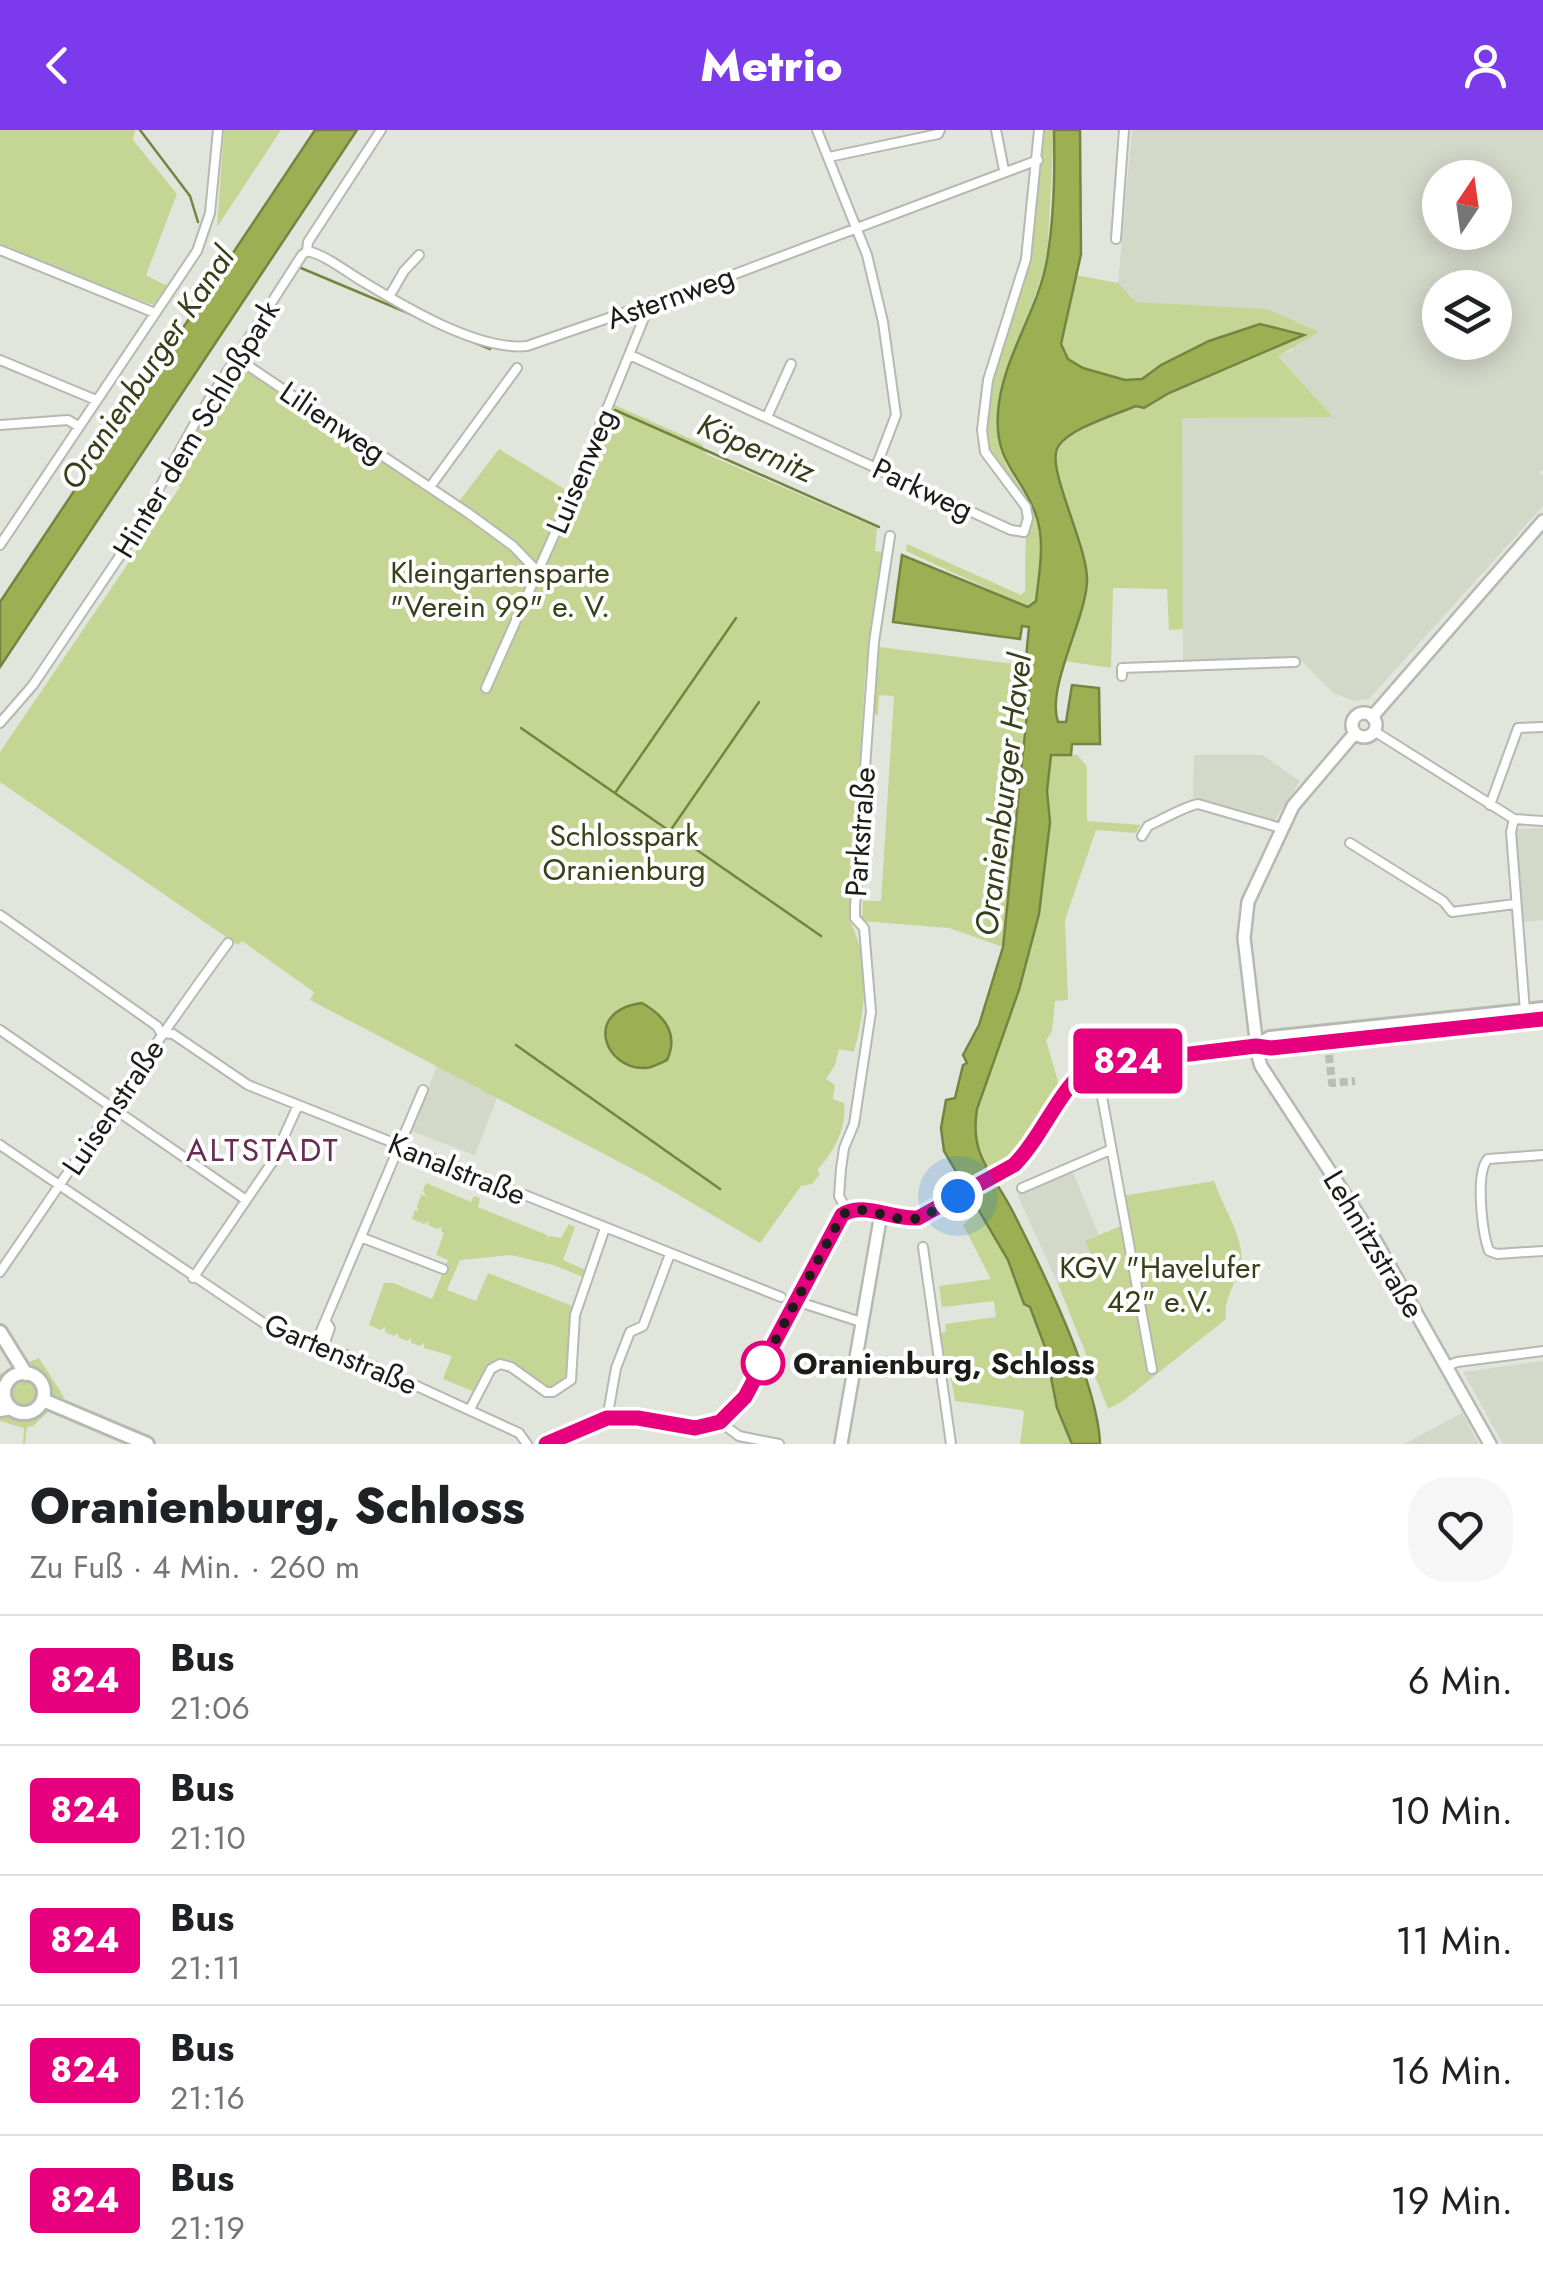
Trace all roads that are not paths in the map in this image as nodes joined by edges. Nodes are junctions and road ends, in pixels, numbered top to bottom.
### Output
1 (218, 130) edge
2 (381, 130) edge
3 (817, 130) edge
4 (940, 130) edge
5 (996, 130) edge
6 (1039, 130) edge
7 (1124, 130) edge
8 (829, 157) junction
9 (1038, 160) junction
10 (1004, 170) junction
11 (856, 227) junction
12 (1116, 239) dead end
13 (0, 250) edge
14 (308, 251) junction
15 (419, 255) dead end
16 (389, 297) junction
17 (642, 307) junction
18 (155, 313) junction
19 (630, 355) junction
20 (235, 357) junction
21 (0, 360) edge
22 (791, 364) dead end
23 (517, 368) dead end
24 (96, 400) junction
25 (766, 417) junction
26 (0, 424) edge
27 (78, 426) junction
28 (876, 466) junction
29 (430, 487) junction
30 (1543, 521) edge
31 (890, 536) dead end
32 (0, 545) edge
33 (537, 571) junction
34 (1295, 662) dead end
35 (1122, 676) dead end
36 (486, 688) dead end
37 (1372, 717) junction
38 (0, 723) edge
39 (1543, 727) edge
40 (1374, 730) junction
41 (1355, 734) junction
42 (1490, 805) junction
43 (1514, 819) junction
44 (1543, 821) edge
45 (1282, 828) junction
46 (1142, 836) dead end
47 (1350, 843) dead end
48 (1515, 904) junction
49 (0, 915) edge
50 (228, 942) dead end
51 (1543, 1010) edge
52 (1525, 1016) junction
53 (1543, 1019) edge
54 (0, 1030) edge
55 (161, 1033) junction
56 (1256, 1046) junction
57 (1091, 1066) junction
58 (422, 1090) dead end
59 (298, 1105) junction
60 (114, 1107) junction
61 (0, 1145) edge
62 (400, 1146) junction
63 (1110, 1150) junction
64 (1543, 1154) edge
65 (60, 1186) junction
66 (1022, 1188) dead end
67 (246, 1200) junction
68 (881, 1214) junction
69 (843, 1215) junction
70 (604, 1228) junction
71 (363, 1238) junction
72 (923, 1247) dead end
73 (1543, 1250) edge
74 (670, 1254) junction
75 (443, 1269) dead end
76 (0, 1272) edge
77 (193, 1278) junction
78 (781, 1297) dead end
79 (796, 1300) junction
80 (862, 1322) junction
81 (1, 1334) edge
82 (319, 1346) junction
83 (1543, 1352) edge
84 (1447, 1366) junction
85 (1152, 1369) dead end
86 (26, 1374) junction
87 (10, 1380) junction
88 (43, 1400) junction
89 (4, 1404) edge
90 (470, 1409) junction
91 (607, 1418) junction
92 (720, 1422) junction
93 (148, 1444) edge
94 (527, 1444) edge
95 (546, 1444) edge
96 (778, 1444) edge
97 (841, 1444) edge
98 (951, 1444) edge
99 (1490, 1444) edge

1 - 18 street
2 - 14 street, Hinter dem Schloßpark
3 - 8 street
4 - 8 street
5 - 10 street
6 - 9 street
7 - 12 street
8 - 11 street
9 - 10 street, Asternweg
9 - 28 street, Parkweg
10 - 11 street, Asternweg
11 - 17 street, Asternweg
11 - 28 street
13 - 18 street
14 - 16 street, Asternweg
14 - 20 street, Hinter dem Schloßpark
15 - 16 street
16 - 17 street, Asternweg
17 - 19 street, Luisenweg
18 - 24 street
19 - 25 street, Parkweg
19 - 33 street, Luisenweg
20 - 29 street, Lilienweg
20 - 38 street, Hinter dem Schloßpark
21 - 24 street
22 - 25 street
23 - 29 street
24 - 27 street
25 - 28 street, Parkweg
26 - 27 street
27 - 32 street
29 - 33 street, Lilienweg
30 - 37 main road
31 - 69 street, Parkstraße
33 - 36 street, Luisenweg
34 - 35 street
37 - 40 main road
37 - 41 main road
39 - 42 street
40 - 41 main road
40 - 42 street
41 - 45 main road
42 - 43 street
43 - 44 street
43 - 48 street
45 - 46 street
45 - 56 main road
47 - 48 street
48 - 52 street
49 - 55 street, Kanalstraße
50 - 55 street, Luisenstraße
51 - 52 main road
52 - 53 main road
52 - 56 main road
54 - 60 street
55 - 59 street, Kanalstraße
55 - 60 street, Luisenstraße
56 - 57 main road
56 - 84 main road, Lehnitzstraße
57 - 63 street
57 - 68 main road
58 - 62 street
59 - 62 street, Kanalstraße
59 - 67 street
60 - 65 street, Luisenstraße
60 - 67 street
61 - 65 street, Gartenstraße
62 - 70 street, Kanalstraße
62 - 71 street
63 - 66 street
63 - 85 street
64 - 73 street
65 - 76 street, Luisenstraße
65 - 77 street, Gartenstraße
67 - 77 street
68 - 69 main road
68 - 80 main road
69 - 79 main road
70 - 74 street, Kanalstraße
70 - 90 street
71 - 75 street
71 - 82 street
72 - 98 street
74 - 78 street, Kanalstraße
74 - 91 street
77 - 82 street, Gartenstraße
79 - 80 street
79 - 92 main road
80 - 97 main road
81 - 86 main road
81 - 87 main road
82 - 90 street, Gartenstraße
83 - 84 street
84 - 99 main road, Lehnitzstraße
86 - 87 main road
86 - 88 main road
87 - 89 main road
88 - 89 main road
88 - 93 main road
90 - 94 street, Gartenstraße
91 - 92 main road
91 - 95 main road
92 - 96 street

